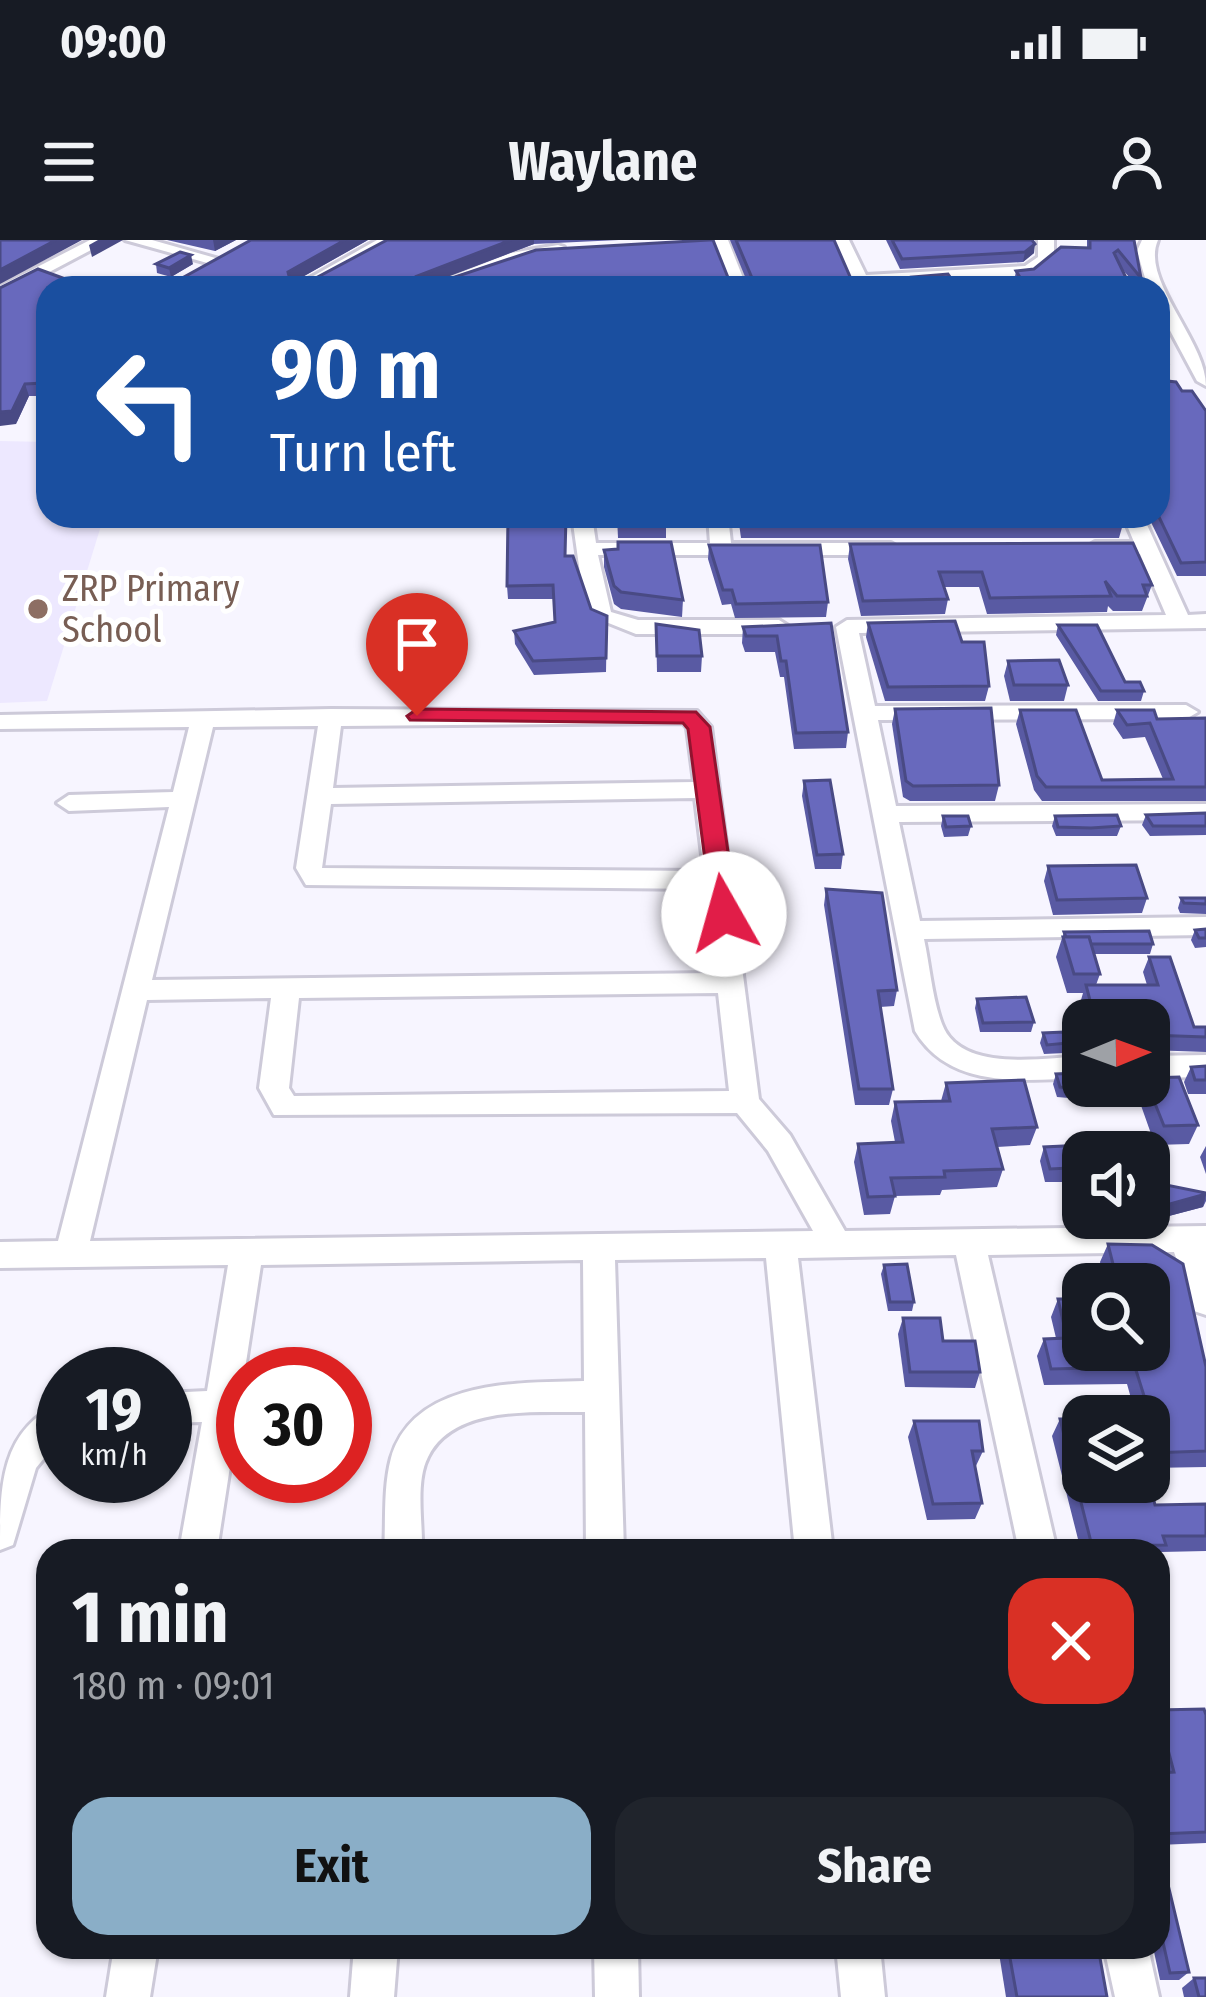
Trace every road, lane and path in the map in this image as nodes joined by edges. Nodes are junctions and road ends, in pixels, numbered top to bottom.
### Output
1 (102, 240) edge
2 (133, 240) edge
3 (391, 240) edge
4 (841, 240) edge
5 (1046, 240) edge
6 (1150, 240) edge
7 (720, 241) edge
8 (699, 243) edge
9 (239, 250) edge
10 (573, 250) edge
11 (218, 261) junction
12 (190, 276) edge
13 (323, 276) edge
14 (462, 276) edge
15 (734, 276) edge
16 (858, 276) edge
17 (965, 276) edge
18 (1152, 276) edge
19 (5, 287) edge
20 (1170, 317) edge
21 (1201, 383) edge
22 (583, 528) edge
23 (719, 528) edge
24 (1138, 528) edge
25 (1076, 548) edge
26 (1147, 548) junction
27 (585, 549) junction
28 (721, 549) junction
29 (910, 549) edge
30 (1193, 621) edge
31 (823, 627) junction
32 (1186, 712) dead end
33 (864, 713) junction
34 (331, 716) junction
35 (203, 719) junction
36 (0, 722) edge
37 (708, 790) junction
38 (321, 796) junction
39 (184, 799) junction
40 (69, 803) dead end
41 (1206, 812) edge
42 (886, 814) junction
43 (720, 880) junction
44 (1206, 926) edge
45 (909, 929) junction
46 (734, 983) junction
47 (286, 989) junction
48 (137, 990) junction
49 (1206, 1066) edge
50 (1062, 1067) edge
51 (1170, 1067) edge
52 (746, 1102) junction
53 (1196, 1239) edge
54 (969, 1243) junction
55 (781, 1245) junction
56 (837, 1245) junction
57 (599, 1247) junction
58 (247, 1251) junction
59 (71, 1252) junction
60 (0, 1255) edge
61 (1206, 1301) edge
62 (231, 1347) edge
63 (600, 1396) junction
64 (36, 1437) edge
65 (216, 1438) edge
66 (0, 1533) edge
67 (200, 1539) edge
68 (404, 1539) edge
69 (605, 1539) edge
70 (813, 1539) edge
71 (1035, 1539) edge
72 (134, 1959) edge
73 (375, 1959) edge
74 (616, 1959) edge
75 (859, 1959) edge
76 (1129, 1959) edge
77 (128, 1997) edge
78 (372, 1997) edge
79 (617, 1997) edge
80 (863, 1997) edge
81 (1137, 1997) edge

1 - 19 street
2 - 11 street
3 - 13 street
4 - 16 street
5 - 17 street
6 - 18 street
7 - 8 street
7 - 15 street
9 - 11 street
10 - 14 street
11 - 12 street
20 - 21 street
22 - 27 street
23 - 28 street
24 - 26 street
25 - 26 street
26 - 30 street
27 - 28 street
27 - 31 street
28 - 29 street
30 - 31 street
31 - 33 street
32 - 33 street
33 - 42 street
34 - 35 street
34 - 37 street
34 - 38 street
35 - 36 street
35 - 39 street
37 - 38 street
37 - 43 street
38 - 43 street
39 - 40 street
39 - 48 street
41 - 42 street
42 - 45 street
43 - 46 street
44 - 45 street
45 - 50 street
46 - 47 street
46 - 52 street
47 - 48 street
47 - 52 street
48 - 59 street
49 - 51 street
52 - 56 street
53 - 54 street
53 - 61 street
54 - 56 street
54 - 71 street
55 - 56 street
55 - 57 street
55 - 70 street
57 - 58 street
57 - 63 street
58 - 59 street
58 - 62 street
59 - 60 street
63 - 68 street
63 - 69 street
64 - 66 street
65 - 67 street
72 - 77 street
73 - 78 street
74 - 79 street
75 - 80 street
76 - 81 street

